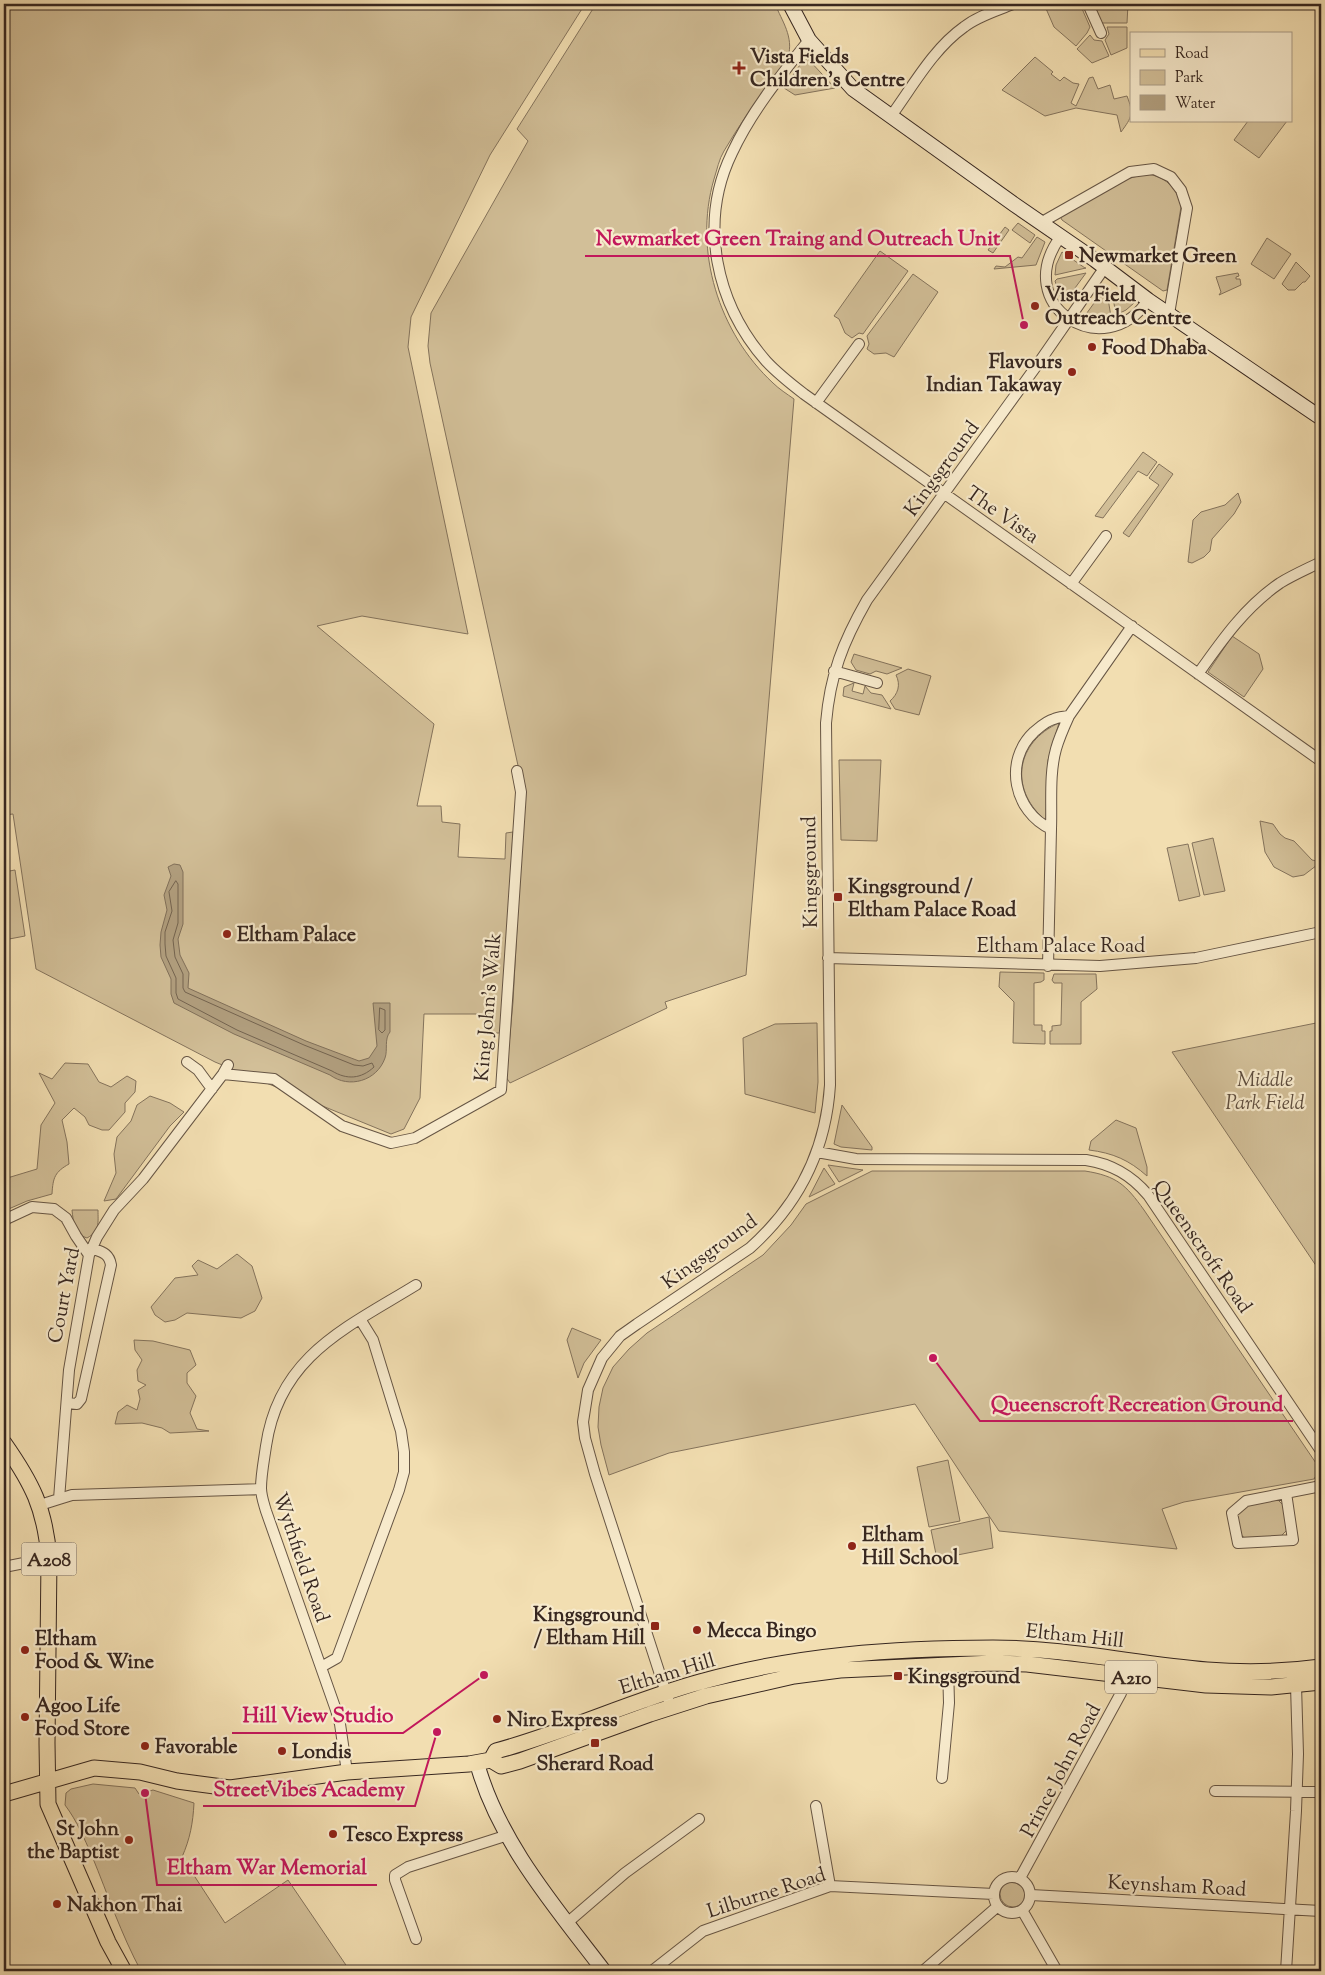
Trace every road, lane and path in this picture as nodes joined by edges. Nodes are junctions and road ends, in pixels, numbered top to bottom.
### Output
1 (790, 4) edge
2 (1013, 4) edge
3 (1088, 4) edge
4 (1101, 32) dead end
5 (808, 40) junction
6 (892, 116) junction
7 (1042, 222) junction
8 (1061, 236) junction
9 (1105, 267) junction
10 (1148, 300) junction
11 (1169, 314) junction
12 (1068, 318) junction
13 (858, 344) dead end
14 (816, 403) junction
15 (1320, 415) edge
16 (944, 493) junction
17 (1106, 536) dead end
18 (1321, 562) edge
19 (1071, 584) junction
20 (1132, 626) junction
21 (834, 670) junction
22 (1198, 674) junction
23 (878, 683) dead end
24 (1069, 716) junction
25 (1321, 761) edge
26 (517, 772) dead end
27 (1051, 829) junction
28 (1321, 932) edge
29 (828, 958) junction
30 (1048, 966) junction
31 (187, 1062) dead end
32 (226, 1069) joint
33 (212, 1089) junction
34 (817, 1152) junction
35 (4, 1220) edge
36 (90, 1251) junction
37 (416, 1285) dead end
38 (360, 1319) junction
39 (67, 1403) junction
40 (4, 1443) edge
41 (1321, 1452) edge
42 (1321, 1486) edge
43 (261, 1489) junction
44 (1286, 1493) junction
45 (59, 1499) junction
46 (38, 1500) junction
47 (49, 1558) junction
48 (4, 1567) edge
49 (948, 1665) junction
50 (321, 1667) junction
51 (1321, 1667) edge
52 (1127, 1677) junction
53 (1321, 1682) edge
54 (1296, 1685) junction
55 (666, 1692) junction
56 (671, 1707) junction
57 (484, 1761) junction
58 (347, 1772) junction
59 (942, 1778) dead end
60 (48, 1781) junction
61 (1214, 1790) dead end
62 (1296, 1791) junction
63 (1321, 1792) edge
64 (4, 1794) edge
65 (816, 1806) dead end
66 (699, 1819) dead end
67 (508, 1835) junction
68 (1020, 1878) junction
69 (830, 1886) junction
70 (994, 1894) junction
71 (1031, 1895) junction
72 (998, 1906) junction
73 (1289, 1909) junction
74 (1022, 1910) junction
75 (1321, 1911) edge
76 (567, 1923) junction
77 (416, 1940) dead end
78 (124, 1971) edge
79 (604, 1971) edge
80 (652, 1971) edge
81 (923, 1971) edge
82 (1057, 1971) edge
83 (1286, 1971) edge

1 - 5 street
2 - 6 street
3 - 4 street
5 - 6 street
5 - 14 street, The Vista
6 - 7 street
7 - 8 street
7 - 11 street
8 - 9 street
8 - 12 street
9 - 10 street
9 - 12 street, Kingsground
10 - 11 street
10 - 12 street
11 - 15 street
12 - 16 street, Kingsground
13 - 14 street
14 - 16 street, The Vista
16 - 19 street, The Vista
16 - 21 street, Kingsground
17 - 19 street
18 - 22 street
19 - 20 street, The Vista
20 - 22 street, The Vista
20 - 24 street
21 - 23 street
21 - 29 street, Kingsground
22 - 25 street, The Vista
24 - 27 street
24 - 27 street
26 - 32 street, King John's Walk
27 - 30 street
28 - 30 street, Eltham Palace Road
29 - 30 street, Eltham Palace Road
29 - 34 street, Kingsground
31 - 33 street
32 - 33 street, Court Yard
33 - 36 street, Court Yard
34 - 41 street, Queenscroft Road
34 - 55 street, Kingsground
35 - 36 street
36 - 39 street, Court Yard
36 - 39 street
37 - 38 street
38 - 43 street
38 - 50 street
39 - 45 street, Court Yard
40 - 46 main road, A208
42 - 44 street
43 - 45 street, Wythfield Road
43 - 50 street, Wythfield Road
44 - 44 street
45 - 46 street
46 - 47 main road, A208
47 - 48 street
47 - 60 main road, A208
49 - 52 main road, Eltham Hill / A210
49 - 56 main road, Eltham Hill / A210
49 - 59 street
50 - 58 street, Wythfield Road
51 - 55 main road, Eltham Hill / A210
52 - 54 main road, Eltham Hill / A210
52 - 68 street, Prince John Road
53 - 54 main road, Eltham Hill / A210
54 - 62 street
55 - 56 street, Kingsground
55 - 57 main road, Eltham Hill / A210
56 - 57 main road, Eltham Hill / A210
57 - 58 main road, A210
57 - 67 street
58 - 60 main road, A210
60 - 64 main road, A210
60 - 78 main road, A208
61 - 62 street
62 - 63 street
62 - 73 street
65 - 69 street
66 - 76 street
67 - 76 street
67 - 77 street
68 - 70 street
68 - 71 street
69 - 70 street, Lilburne Road
69 - 80 street, Lilburne Road
70 - 72 street
71 - 73 street, Keynsham Road
71 - 74 street
72 - 74 street
72 - 81 street
73 - 75 street, Keynsham Road
73 - 83 street
74 - 82 street
76 - 79 street

